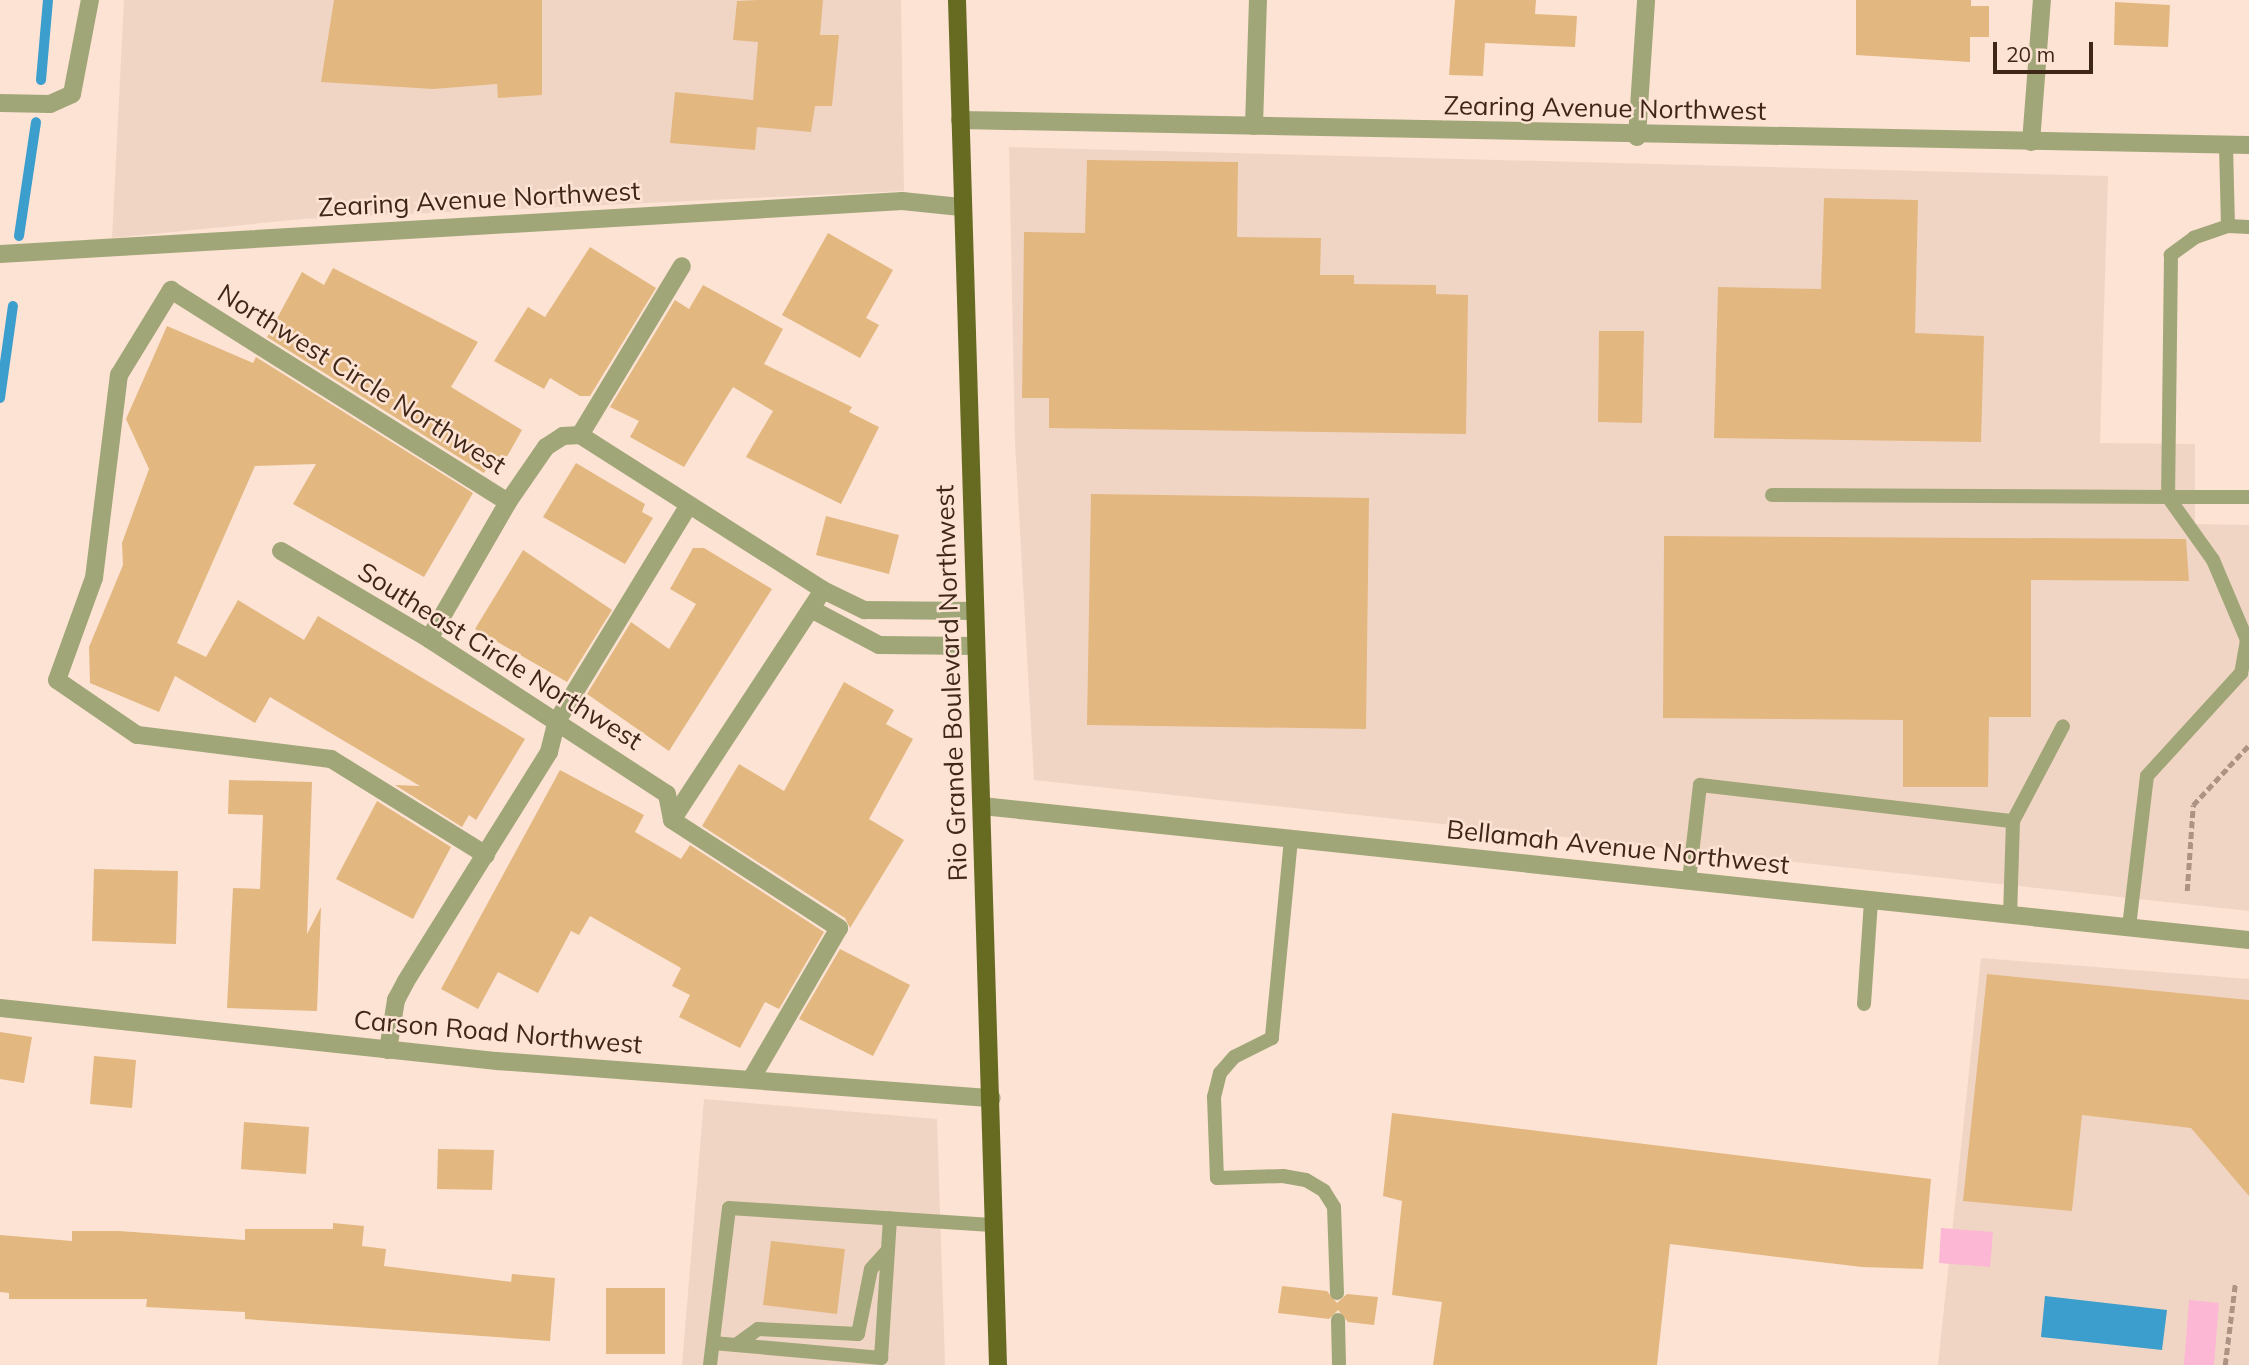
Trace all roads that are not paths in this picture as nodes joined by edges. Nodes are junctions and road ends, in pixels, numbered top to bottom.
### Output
1 (90, 0) edge
2 (957, 0) edge
3 (1258, 0) edge
4 (1646, 0) edge
5 (2042, 0) edge
6 (0, 103) edge
7 (960, 120) junction
8 (1254, 126) junction
9 (1637, 137) junction
10 (2031, 142) junction
11 (2225, 145) junction
12 (2249, 145) edge
13 (961, 207) junction
14 (2228, 226) junction
15 (2249, 227) edge
16 (0, 254) edge
17 (682, 266) dead end
18 (580, 435) junction
19 (1772, 495) dead end
20 (2168, 497) junction
21 (2249, 497) edge
22 (508, 502) junction
23 (689, 505) junction
24 (281, 551) dead end
25 (823, 590) junction
26 (811, 609) junction
27 (975, 611) junction
28 (429, 639) junction
29 (976, 646) junction
30 (557, 721) junction
31 (2063, 726) dead end
32 (982, 806) junction
33 (672, 820) junction
34 (2013, 821) junction
35 (1291, 839) junction
36 (486, 855) junction
37 (1689, 880) junction
38 (1871, 900) junction
39 (2010, 915) junction
40 (2129, 928) junction
41 (2249, 940) edge
42 (1864, 1004) dead end
43 (0, 1008) edge
44 (388, 1050) junction
45 (751, 1079) junction
46 (992, 1098) junction
47 (890, 1218) junction
48 (995, 1225) junction
49 (888, 1250) junction
50 (1337, 1293) dead end
51 (1338, 1320) dead end
52 (713, 1343) junction
53 (736, 1345) junction
54 (710, 1365) edge
55 (998, 1365) edge
56 (1339, 1365) edge

1 - 6 street
2 - 7 main road, Rio Grande Boulevard Northwest
3 - 8 street
4 - 9 street
5 - 10 street
7 - 8 street, Zearing Avenue Northwest
7 - 13 main road, Rio Grande Boulevard Northwest
8 - 9 street, Zearing Avenue Northwest
9 - 10 street, Zearing Avenue Northwest
10 - 11 street, Zearing Avenue Northwest
11 - 12 street, Zearing Avenue Northwest
11 - 14 lane
13 - 16 street, Zearing Avenue Northwest
13 - 27 main road, Rio Grande Boulevard Northwest
14 - 15 lane
14 - 20 lane
17 - 18 street
18 - 22 street, Northwest Circle Northwest
18 - 23 street
19 - 20 lane
20 - 21 lane
20 - 40 lane
22 - 28 street
22 - 36 street, Northwest Circle Northwest
23 - 25 street
23 - 30 street
24 - 28 street, Southeast Circle Northwest
25 - 26 street
25 - 27 street
26 - 29 street
26 - 33 street
27 - 29 main road, Rio Grande Boulevard Northwest
28 - 30 street, Southeast Circle Northwest
29 - 32 main road, Rio Grande Boulevard Northwest
30 - 33 street, Southeast Circle Northwest
30 - 36 street
31 - 34 lane
32 - 35 street, Bellamah Avenue Northwest
32 - 46 main road, Rio Grande Boulevard Northwest
33 - 45 street
34 - 37 lane
34 - 39 lane
35 - 37 street, Bellamah Avenue Northwest
35 - 50 lane
36 - 44 street
37 - 38 street, Bellamah Avenue Northwest
38 - 39 street, Bellamah Avenue Northwest
38 - 42 lane
39 - 40 street, Bellamah Avenue Northwest
40 - 41 street, Bellamah Avenue Northwest
43 - 44 street, Carson Road Northwest
44 - 45 street, Carson Road Northwest
45 - 46 street, Carson Road Northwest
46 - 48 main road, Rio Grande Boulevard Northwest
47 - 48 lane
47 - 49 lane
47 - 52 lane
48 - 55 main road, Rio Grande Boulevard Northwest
49 - 53 lane
49 - 53 lane
51 - 56 lane
52 - 53 lane
52 - 54 lane

